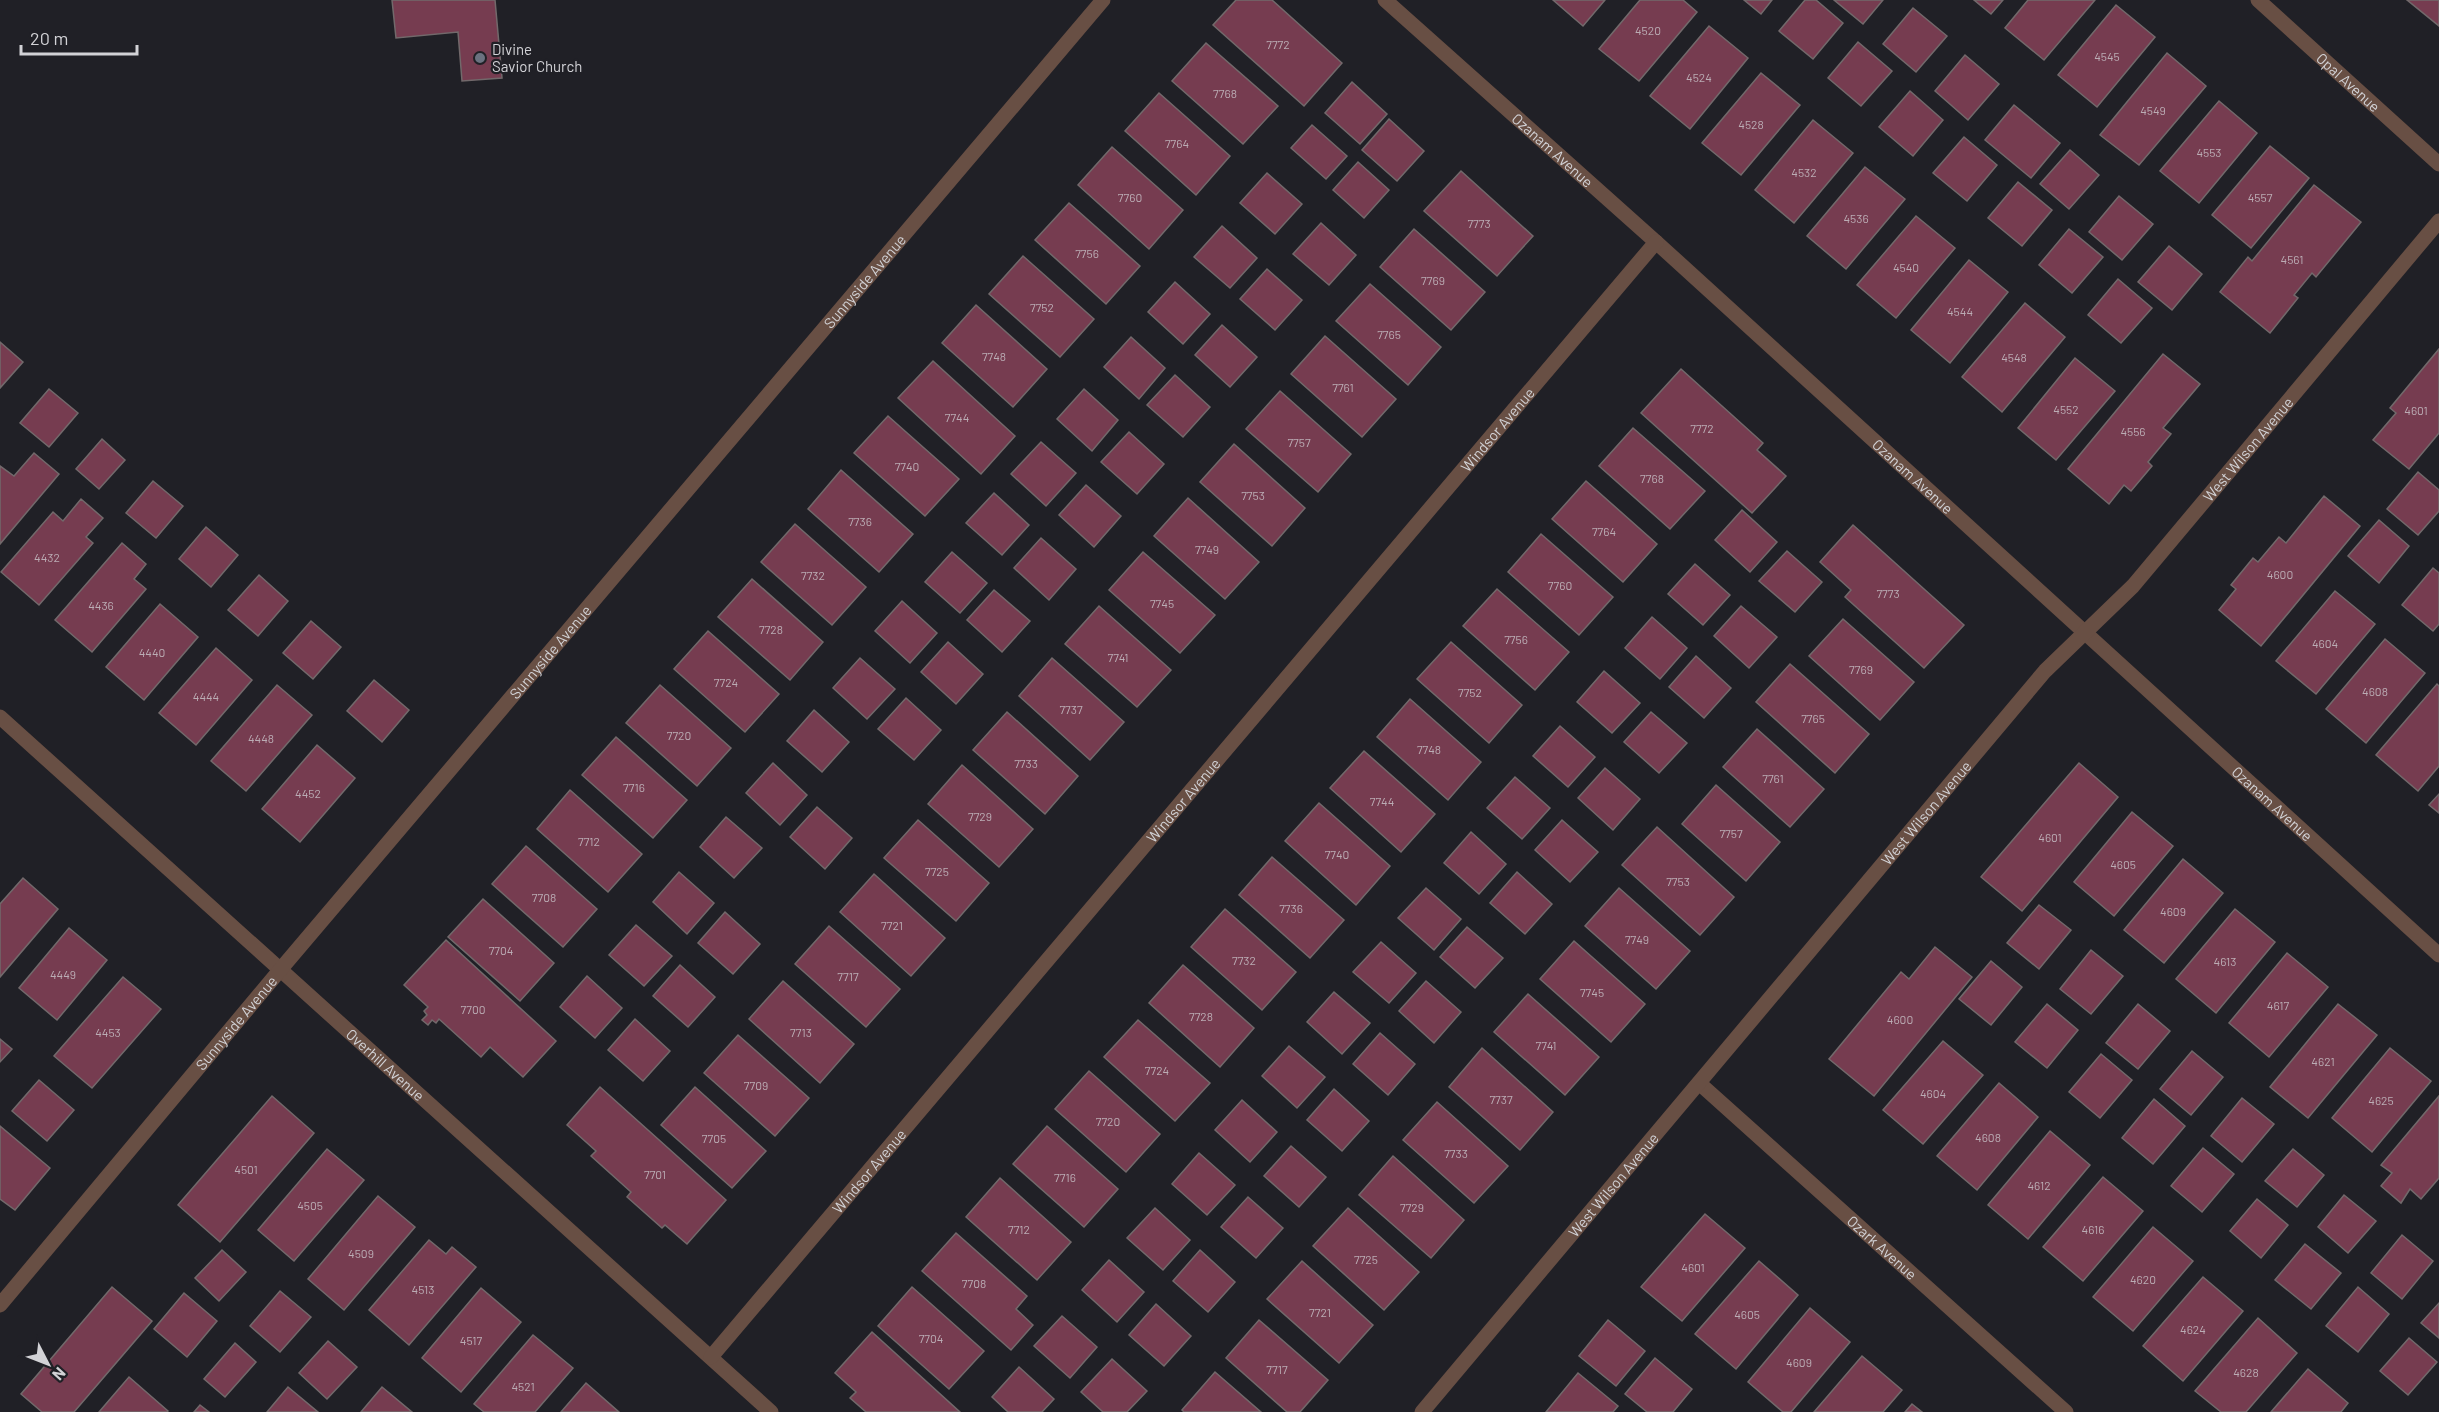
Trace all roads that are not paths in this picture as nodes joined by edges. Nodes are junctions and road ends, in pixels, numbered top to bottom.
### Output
1 (1102, 0) edge
2 (1385, 0) edge
3 (2258, 0) edge
4 (2439, 164) edge
5 (2439, 221) edge
6 (1656, 242) junction
7 (2086, 633) junction
8 (0, 717) edge
9 (2439, 955) edge
10 (280, 970) junction
11 (1699, 1083) junction
12 (0, 1305) edge
13 (711, 1357) junction
14 (771, 1412) edge
15 (1422, 1412) edge
16 (2066, 1412) edge

1 - 10 street, Sunnyside Avenue
2 - 6 street, Ozanam Avenue
3 - 4 street, Opal Avenue
5 - 7 street, West Wilson Avenue
6 - 7 street, Ozanam Avenue
6 - 13 street, Windsor Avenue
7 - 9 street, Ozanam Avenue
7 - 11 street, West Wilson Avenue
8 - 10 street, Overhill Avenue
10 - 12 street, Sunnyside Avenue
10 - 13 street, Overhill Avenue
11 - 15 street, West Wilson Avenue
11 - 16 street, Ozark Avenue
13 - 14 street, Overhill Avenue

